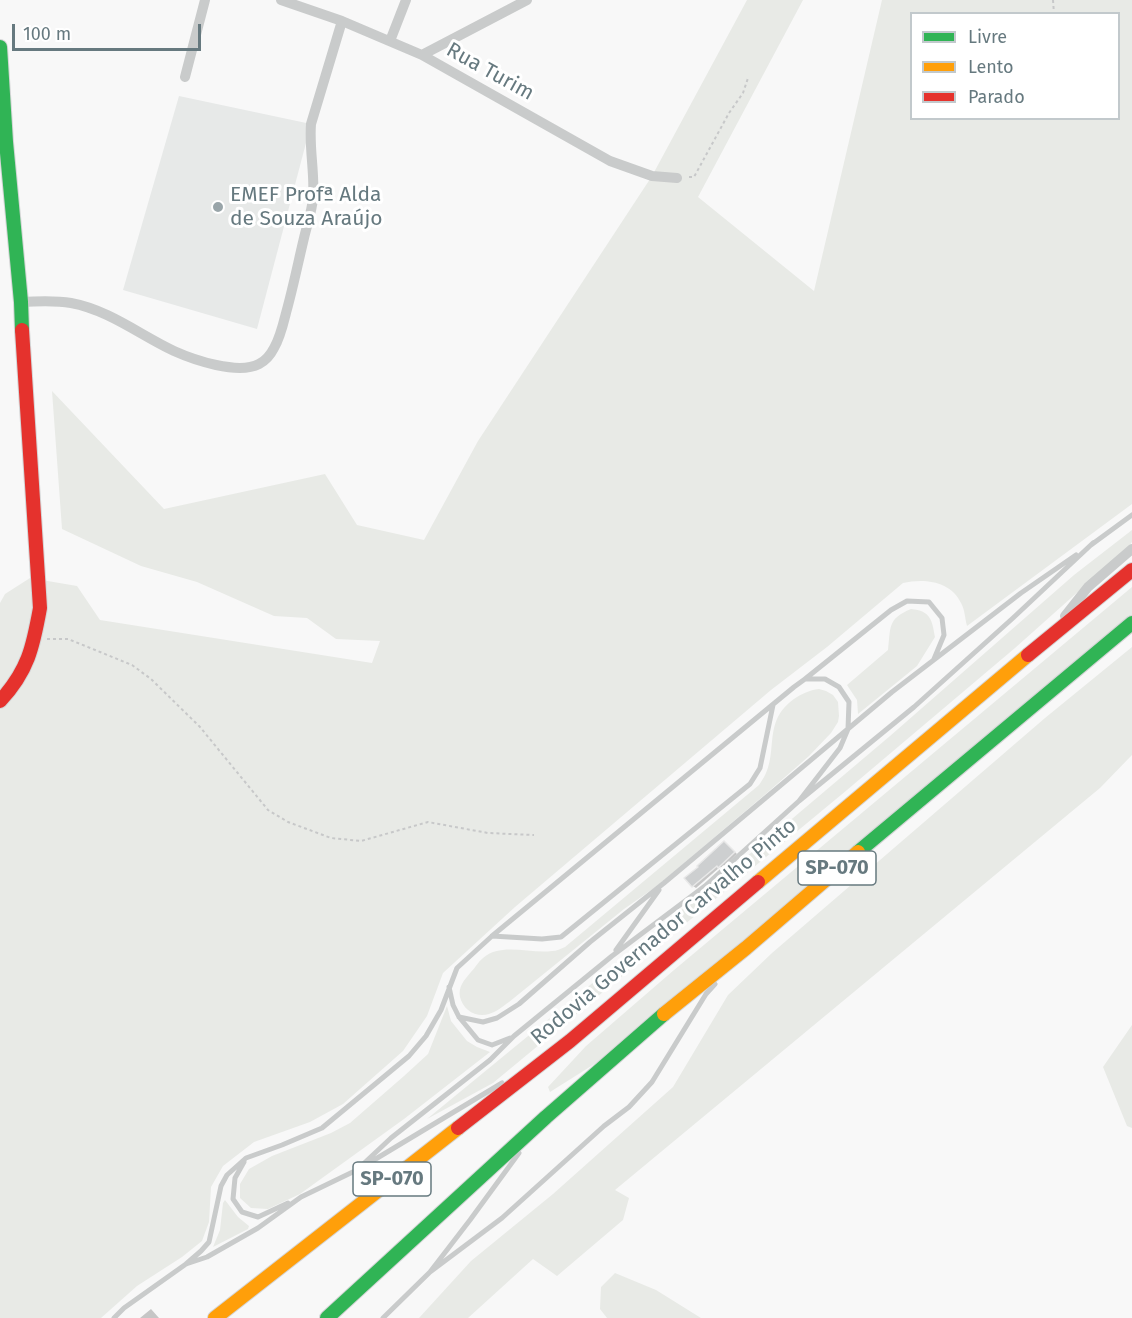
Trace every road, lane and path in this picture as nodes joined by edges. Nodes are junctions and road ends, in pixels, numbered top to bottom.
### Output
1 (205, 0) edge
2 (281, 0) edge
3 (406, 0) edge
4 (528, 0) edge
5 (342, 21) junction
6 (390, 41) junction
7 (0, 47) edge
8 (422, 55) junction
9 (185, 77) dead end
10 (748, 78) dead end
11 (3, 142) edge
12 (677, 178) joint
13 (21, 302) junction
14 (1132, 515) edge
15 (1093, 543) junction
16 (1132, 549) edge
17 (1132, 570) edge
18 (1132, 623) edge
19 (35, 640) junction
20 (1043, 642) junction
21 (934, 661) junction
22 (805, 679) junction
23 (0, 701) edge
24 (773, 704) junction
25 (848, 729) junction
26 (799, 801) junction
27 (534, 834) dead end
28 (664, 883) junction
29 (492, 936) junction
30 (746, 948) junction
31 (612, 956) junction
32 (449, 986) junction
33 (459, 1017) junction
34 (514, 1036) junction
35 (570, 1041) junction
36 (521, 1071) dead end
37 (511, 1077) dead end
38 (546, 1117) junction
39 (246, 1158) junction
40 (359, 1168) junction
41 (301, 1197) junction
42 (186, 1264) junction
43 (430, 1272) junction
44 (114, 1318) edge
45 (215, 1318) edge
46 (327, 1318) edge
47 (383, 1318) edge

1 - 9 street
2 - 5 street, Rua Turim
3 - 6 street
4 - 8 street
5 - 6 street, Rua Turim
5 - 13 street
6 - 8 street, Rua Turim
7 - 11 main road
8 - 12 street, Rua Turim
10 - 12 path
11 - 13 main road
13 - 19 main road
14 - 15 lane
15 - 21 lane
15 - 26 lane
16 - 20 street
17 - 20 main road, Rodovia Governador Carvalho Pinto / SP-070
18 - 30 main road, SP-070
19 - 23 main road
19 - 27 path
20 - 35 main road, Rodovia Governador Carvalho Pinto / SP-070
21 - 22 lane
21 - 25 lane
22 - 24 lane
22 - 25 lane
24 - 29 lane
24 - 29 lane
25 - 26 lane
25 - 28 lane
26 - 31 lane
28 - 31 lane
28 - 33 lane
29 - 32 lane
30 - 38 main road, SP-070
30 - 43 lane
31 - 34 lane
32 - 33 lane
32 - 39 lane
33 - 34 lane
34 - 40 lane
35 - 36 lane
35 - 45 main road, Rodovia Governador Carvalho Pinto / SP-070
37 - 40 lane
38 - 43 lane
38 - 46 main road, SP-070
39 - 41 lane
39 - 42 lane
40 - 41 lane
41 - 42 lane
42 - 44 lane
43 - 47 lane

